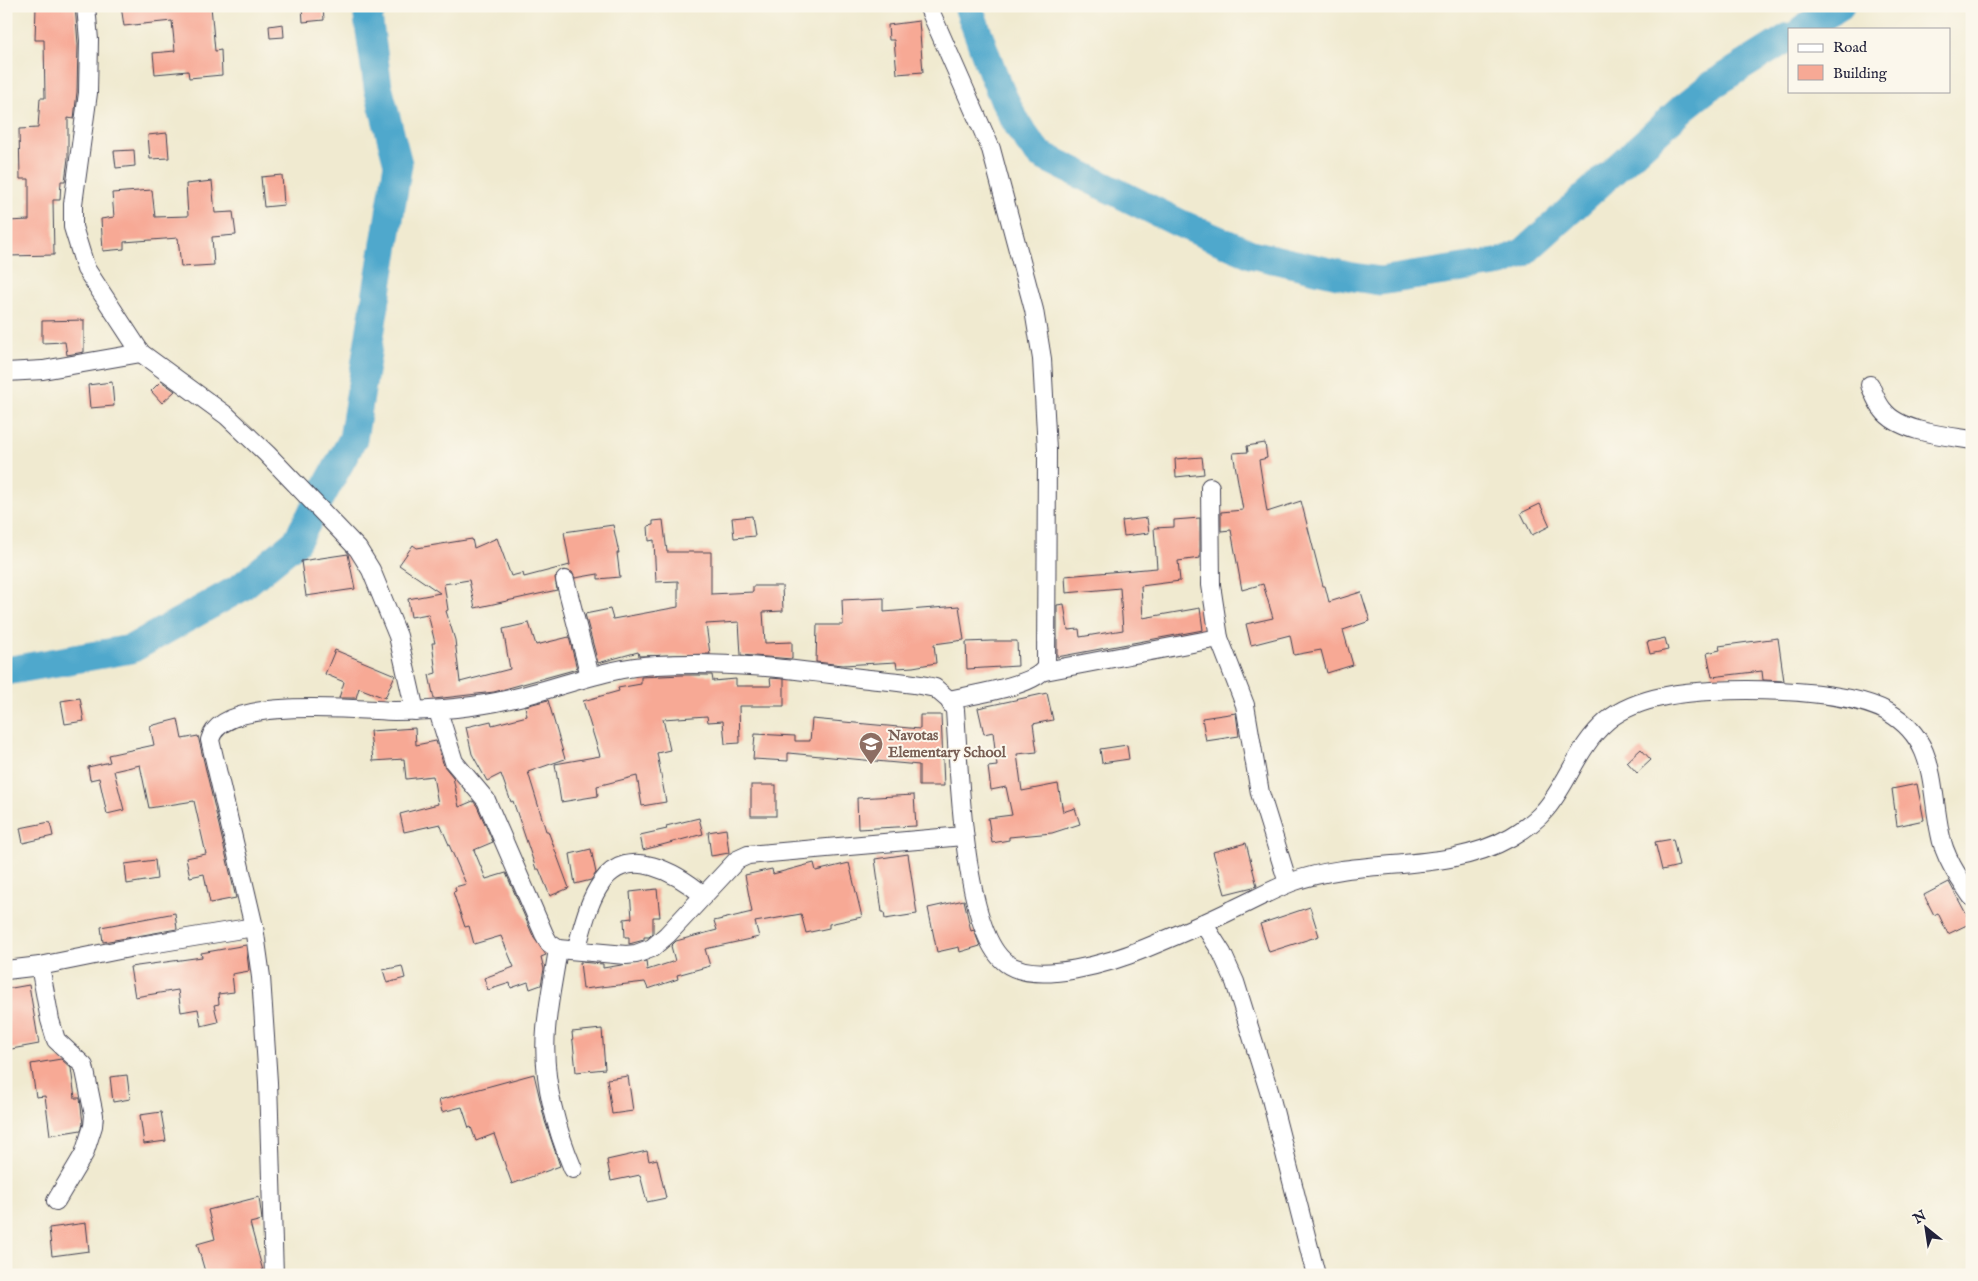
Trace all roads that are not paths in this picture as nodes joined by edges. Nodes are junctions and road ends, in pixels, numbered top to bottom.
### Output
1 (86, 6) edge
2 (928, 6) edge
3 (141, 353) junction
4 (6, 372) edge
5 (1870, 385) dead end
6 (1972, 440) edge
7 (1210, 487) dead end
8 (565, 580) dead end
9 (1218, 638) junction
10 (1045, 670) junction
11 (590, 676) junction
12 (949, 700) junction
13 (415, 711) junction
14 (438, 711) junction
15 (963, 836) junction
16 (1288, 883) junction
17 (703, 895) junction
18 (1972, 898) edge
19 (1204, 923) junction
20 (254, 927) junction
21 (558, 950) junction
22 (576, 950) junction
23 (40, 966) junction
24 (6, 970) edge
25 (574, 1169) dead end
26 (56, 1201) dead end
27 (274, 1275) edge
28 (1316, 1275) edge

1 - 3 street
2 - 10 street
3 - 4 street
3 - 13 street
5 - 6 street
7 - 9 street
8 - 11 street
9 - 10 street
9 - 16 street
10 - 12 street
11 - 12 street
11 - 14 street
12 - 15 street
13 - 14 street
13 - 20 street
14 - 21 street
15 - 17 street
15 - 19 street
16 - 18 street
16 - 19 street
17 - 22 street
17 - 22 street
19 - 28 street
20 - 23 street
20 - 27 street
21 - 22 street
21 - 25 street
23 - 24 street
23 - 26 street

